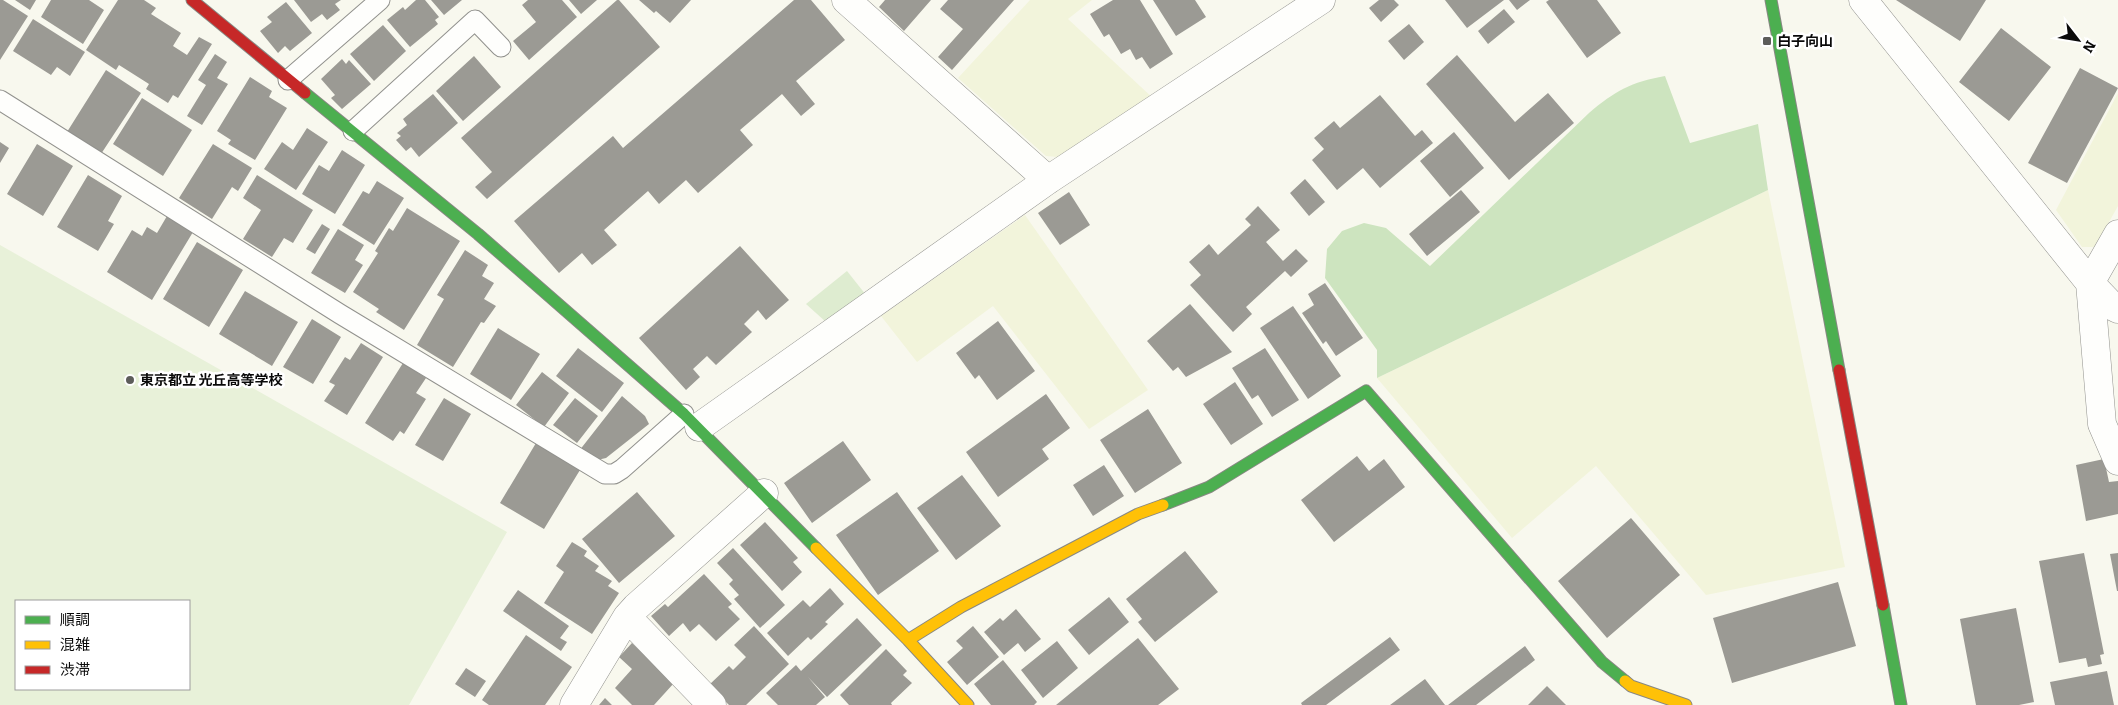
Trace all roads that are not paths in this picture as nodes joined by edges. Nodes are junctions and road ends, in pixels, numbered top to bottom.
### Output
1 (192, 0) edge
2 (380, 0) edge
3 (846, 0) edge
4 (1321, 0) edge
5 (1771, 0) edge
6 (1864, 0) edge
7 (502, 47) dead end
8 (288, 80) junction
9 (0, 100) edge
10 (353, 132) junction
11 (1048, 180) junction
12 (2118, 234) edge
13 (2090, 283) junction
14 (2118, 309) edge
15 (692, 420) junction
16 (2118, 461) edge
17 (764, 493) junction
18 (627, 617) junction
19 (908, 640) junction
20 (574, 705) edge
21 (712, 705) edge
22 (968, 705) edge
23 (1686, 705) edge
24 (1901, 705) edge

1 - 8 street
2 - 8 lane
3 - 11 street
4 - 11 street
5 - 24 street
6 - 13 street
7 - 10 lane
8 - 10 street
9 - 15 lane
10 - 15 street
11 - 15 street
12 - 13 street
13 - 14 street
13 - 16 street
15 - 17 street
17 - 18 street
17 - 19 street
18 - 20 street
18 - 21 street
19 - 22 street
19 - 23 street

